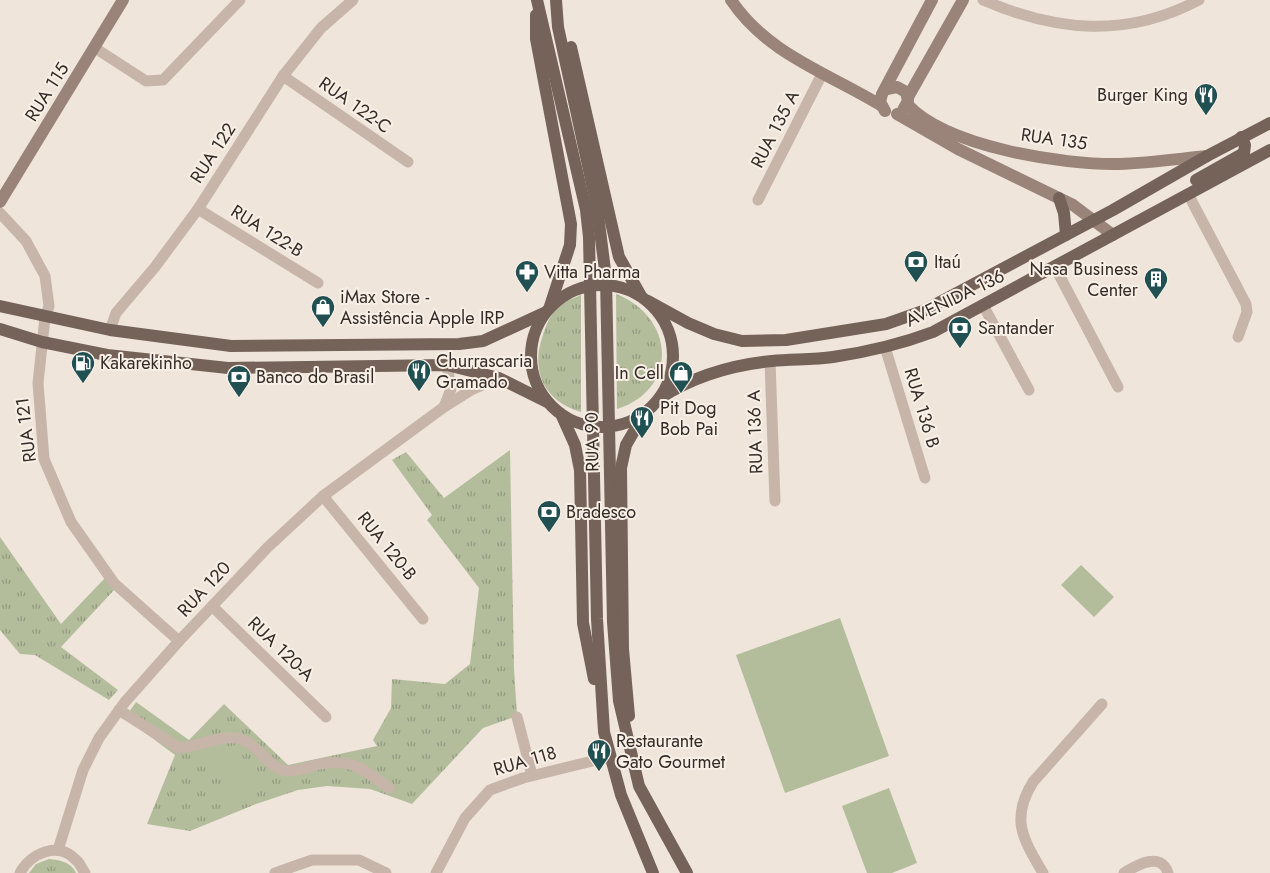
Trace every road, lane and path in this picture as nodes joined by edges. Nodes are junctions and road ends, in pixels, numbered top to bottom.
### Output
1 (123, 0) edge
2 (240, 0) edge
3 (353, 0) edge
4 (536, 0) edge
5 (556, 0) edge
6 (561, 0) edge
7 (731, 0) edge
8 (932, 0) edge
9 (963, 0) edge
10 (983, 0) edge
11 (1199, 0) edge
12 (96, 48) junction
13 (822, 74) junction
14 (283, 76) junction
15 (884, 96) junction
16 (908, 101) junction
17 (897, 114) junction
18 (1270, 123) edge
19 (1241, 137) junction
20 (1270, 150) edge
21 (1206, 156) junction
22 (408, 162) dead end
23 (1188, 194) junction
24 (1059, 198) junction
25 (758, 200) dead end
26 (0, 202) edge
27 (1162, 207) junction
28 (198, 209) junction
29 (0, 213) edge
30 (1095, 219) junction
31 (1066, 235) junction
32 (1113, 235) junction
33 (1055, 267) junction
34 (318, 283) dead end
35 (645, 298) junction
36 (983, 305) junction
37 (0, 306) edge
38 (547, 310) junction
39 (45, 318) junction
40 (0, 329) edge
41 (110, 330) junction
42 (1238, 337) dead end
43 (42, 342) junction
44 (885, 347) junction
45 (770, 361) junction
46 (447, 365) junction
47 (499, 378) junction
48 (1118, 387) dead end
49 (1029, 390) dead end
50 (660, 398) junction
51 (547, 402) junction
52 (444, 407) junction
53 (645, 413) junction
54 (562, 416) junction
55 (925, 478) dead end
56 (323, 496) junction
57 (776, 501) dead end
58 (212, 606) junction
59 (423, 619) dead end
60 (179, 641) junction
61 (1102, 704) dead end
62 (119, 710) junction
63 (326, 717) dead end
64 (517, 717) dead end
65 (604, 732) junction
66 (630, 746) junction
67 (609, 757) junction
68 (532, 775) junction
69 (389, 788) dead end
70 (58, 850) junction
71 (20, 873) edge
72 (85, 873) edge
73 (275, 873) edge
74 (386, 873) edge
75 (436, 873) edge
76 (653, 873) edge
77 (686, 873) edge
78 (1043, 873) edge
79 (1124, 873) edge
80 (1168, 873) edge

1 - 12 main road, RUA 115
2 - 12 street
3 - 14 street, RUA 122
4 - 38 main road
4 - 65 main road, RUA 90
5 - 66 main road, RUA 90
6 - 35 main road
7 - 13 main road
8 - 15 main road
9 - 16 main road
10 - 11 street
12 - 26 main road, RUA 115
13 - 15 main road
13 - 25 street, RUA 135 A
14 - 22 street, RUA 122-C
14 - 28 street, RUA 122
15 - 16 main road
15 - 17 main road
16 - 17 main road
16 - 21 main road, RUA 135
17 - 24 main road
18 - 19 main road, AVENIDA 136
19 - 21 main road, AVENIDA 136
19 - 27 main road
20 - 23 main road, AVENIDA 136
21 - 30 main road, AVENIDA 136
23 - 27 main road, AVENIDA 136
23 - 42 street
24 - 30 main road
24 - 31 main road
27 - 32 main road, AVENIDA 136
28 - 34 street, RUA 122-B
28 - 41 street, RUA 122
29 - 39 street, RUA 121
30 - 31 main road, AVENIDA 136
30 - 32 main road
31 - 35 main road, AVENIDA 136
32 - 33 main road, AVENIDA 136
33 - 36 main road, AVENIDA 136
33 - 48 street
35 - 38 main road
35 - 50 main road
36 - 44 main road, AVENIDA 136
36 - 49 street
37 - 39 main road
38 - 41 main road
38 - 51 main road
39 - 41 main road
39 - 43 street, RUA 121
40 - 43 main road
43 - 46 main road
43 - 60 street, RUA 121
44 - 45 main road, AVENIDA 136
44 - 55 street, RUA 136 B
45 - 50 main road, AVENIDA 136
45 - 57 street, RUA 136 A
46 - 47 main road
46 - 52 street
47 - 51 main road
47 - 52 street, RUA 120
50 - 53 main road
51 - 54 main road
52 - 56 street, RUA 120
53 - 54 main road
53 - 66 main road
54 - 65 main road
56 - 58 street, RUA 120
56 - 59 street, RUA 120-B
58 - 60 street, RUA 120
58 - 63 street, RUA 120-A
60 - 62 street, RUA 120
61 - 78 street
62 - 69 street
62 - 70 street, RUA 120
64 - 68 street
65 - 67 main road, RUA 90
66 - 77 main road, RUA 90
67 - 68 street, RUA 118
67 - 76 main road, RUA 90
68 - 75 street, RUA 118
70 - 71 street
70 - 72 street
73 - 74 street
79 - 80 street

